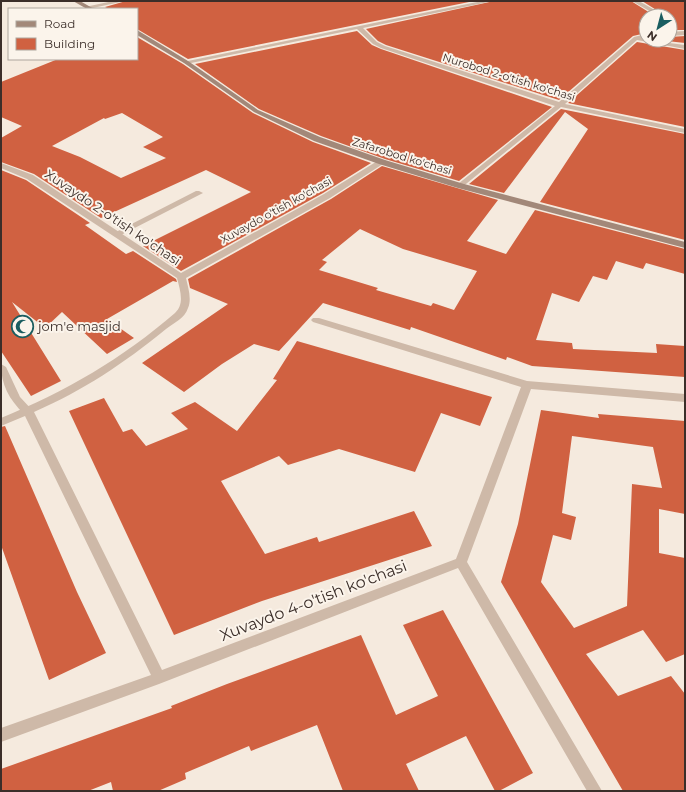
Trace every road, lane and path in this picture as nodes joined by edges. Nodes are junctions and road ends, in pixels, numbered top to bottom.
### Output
1 (76, 1) edge
2 (122, 1) edge
3 (490, 1) edge
4 (635, 1) edge
5 (89, 8) edge
6 (648, 8) edge
7 (359, 28) junction
8 (138, 33) edge
9 (636, 38) joint
10 (685, 47) edge
11 (186, 62) junction
12 (560, 105) junction
13 (685, 130) edge
14 (382, 162) junction
15 (2, 166) edge
16 (461, 186) junction
17 (199, 193) dead end
18 (116, 234) junction
19 (685, 245) edge
20 (181, 277) junction
21 (316, 320) dead end
22 (1, 367) edge
23 (527, 385) junction
24 (685, 398) edge
25 (28, 411) junction
26 (1, 422) edge
27 (461, 562) junction
28 (159, 678) junction
29 (1, 735) edge
30 (595, 791) edge

1 - 5 street
2 - 5 street
3 - 7 street
4 - 6 street
7 - 11 street
7 - 12 street, Nurobod 2-o'tish ko'chasi
8 - 11 street, Zafarobod ko'chasi
9 - 10 street
9 - 12 street
11 - 14 street, Zafarobod ko'chasi
12 - 13 street, Nurobod 2-o'tish ko'chasi
12 - 16 street
14 - 16 street, Zafarobod ko'chasi
14 - 20 street, Xuvaydo o'tish ko'chasi
15 - 18 street, Xuvaydo 2-o'tish ko'chasi
16 - 19 street, Zafarobod ko'chasi
17 - 18 street
18 - 20 street, Xuvaydo 2-o'tish ko'chasi
20 - 25 street, Xuvaydo 2-o'tish ko'chasi
21 - 23 street
22 - 25 street
23 - 24 street
23 - 27 street
25 - 26 street
25 - 28 street
27 - 28 street, Xuvaydo 4-o'tish ko'chasi
27 - 30 street
28 - 29 street, Xuvaydo 4-o'tish ko'chasi

